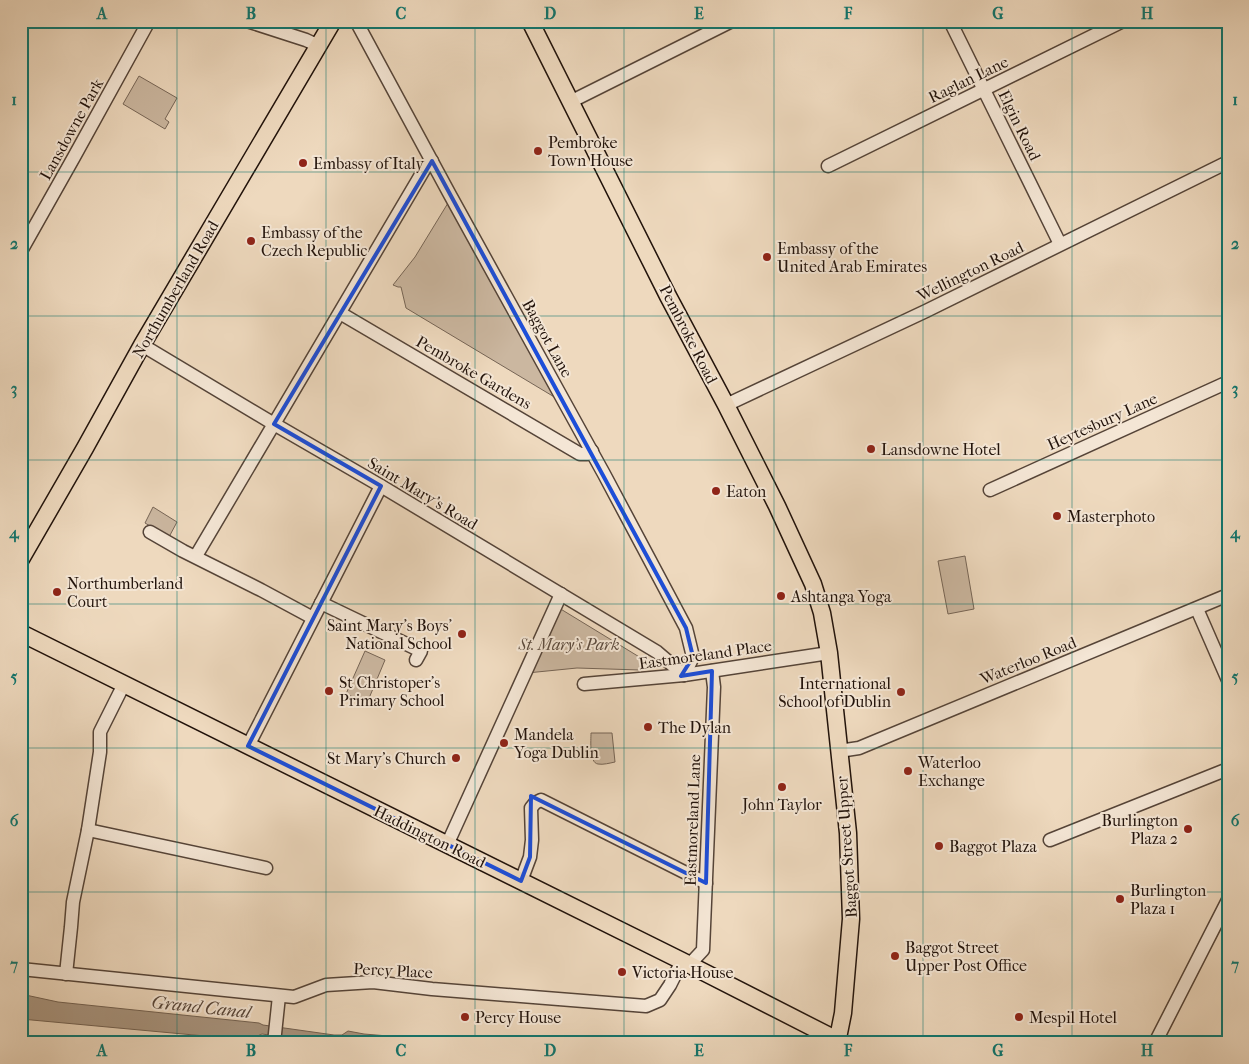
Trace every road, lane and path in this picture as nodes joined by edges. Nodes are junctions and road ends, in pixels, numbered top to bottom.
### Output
1 (149, 21) edge
2 (247, 21) edge
3 (333, 21) edge
4 (356, 21) edge
5 (530, 21) edge
6 (732, 21) edge
7 (950, 21) edge
8 (1123, 21) edge
9 (319, 46) junction
10 (984, 90) junction
11 (570, 102) junction
12 (432, 161) junction
13 (1228, 162) edge
14 (828, 166) dead end
15 (1060, 244) junction
16 (21, 251) edge
17 (340, 313) junction
18 (142, 345) junction
19 (1228, 382) edge
20 (726, 405) junction
21 (274, 424) junction
22 (592, 451) junction
23 (380, 486) junction
24 (990, 490) dead end
25 (150, 532) dead end
26 (196, 556) junction
27 (21, 559) edge
28 (560, 594) junction
29 (1228, 596) edge
30 (321, 603) junction
31 (1197, 608) junction
32 (313, 618) junction
33 (21, 633) edge
34 (829, 653) junction
35 (416, 660) dead end
36 (712, 671) junction
37 (684, 675) junction
38 (1228, 680) edge
39 (124, 684) junction
40 (584, 684) dead end
41 (248, 746) junction
42 (839, 751) junction
43 (1228, 769) edge
44 (88, 830) junction
45 (1050, 840) dead end
46 (447, 845) junction
47 (266, 868) dead end
48 (521, 881) junction
49 (706, 883) junction
50 (1228, 900) edge
51 (685, 963) junction
52 (21, 970) edge
53 (66, 974) junction
54 (279, 996) junction
55 (839, 1042) edge
56 (274, 1043) edge
57 (1155, 1043) edge

1 - 16 street, Lansdowne Park
2 - 9 street
3 - 9 main road, Northumberland Road
4 - 12 street, Baggot Lane
5 - 11 main road, Pembroke Road
6 - 11 street
7 - 10 street, Elgin Road
8 - 10 street, Raglan Lane
9 - 18 main road, Northumberland Road
10 - 14 street, Raglan Lane
10 - 15 street, Elgin Road
11 - 20 main road, Pembroke Road
12 - 17 street
12 - 22 street, Baggot Lane
13 - 15 street, Wellington Road
15 - 20 street, Wellington Road
17 - 21 street
17 - 22 street, Pembroke Gardens
18 - 21 street, Saint Mary's Road
18 - 27 main road, Northumberland Road
19 - 24 street, Heytesbury Lane
20 - 34 main road, Pembroke Road
21 - 23 street, Saint Mary's Road
21 - 26 street
22 - 37 street, Baggot Lane
23 - 28 street, Saint Mary's Road
23 - 30 street
25 - 26 street
26 - 32 street
28 - 37 street, Saint Mary's Road
28 - 46 street
29 - 31 street, Waterloo Road
30 - 32 street
30 - 35 street
31 - 38 street
31 - 42 street, Waterloo Road
32 - 41 street
33 - 39 main road, Haddington Road
34 - 36 street, Eastmoreland Place
34 - 42 main road, Baggot Street Upper
36 - 37 street, Eastmoreland Place
36 - 49 street, Eastmoreland Lane
37 - 40 street, Eastmoreland Place
39 - 41 main road, Haddington Road
39 - 44 street
41 - 46 main road, Haddington Road
42 - 55 main road, Baggot Street Upper
43 - 45 street
44 - 47 street
44 - 53 street
46 - 48 main road, Haddington Road
48 - 49 street
48 - 51 main road, Haddington Road
49 - 51 street, Eastmoreland Lane
50 - 57 street
51 - 54 street, Percy Place
51 - 55 main road, Haddington Road
52 - 53 street, Percy Place
53 - 54 street, Percy Place
54 - 56 street

